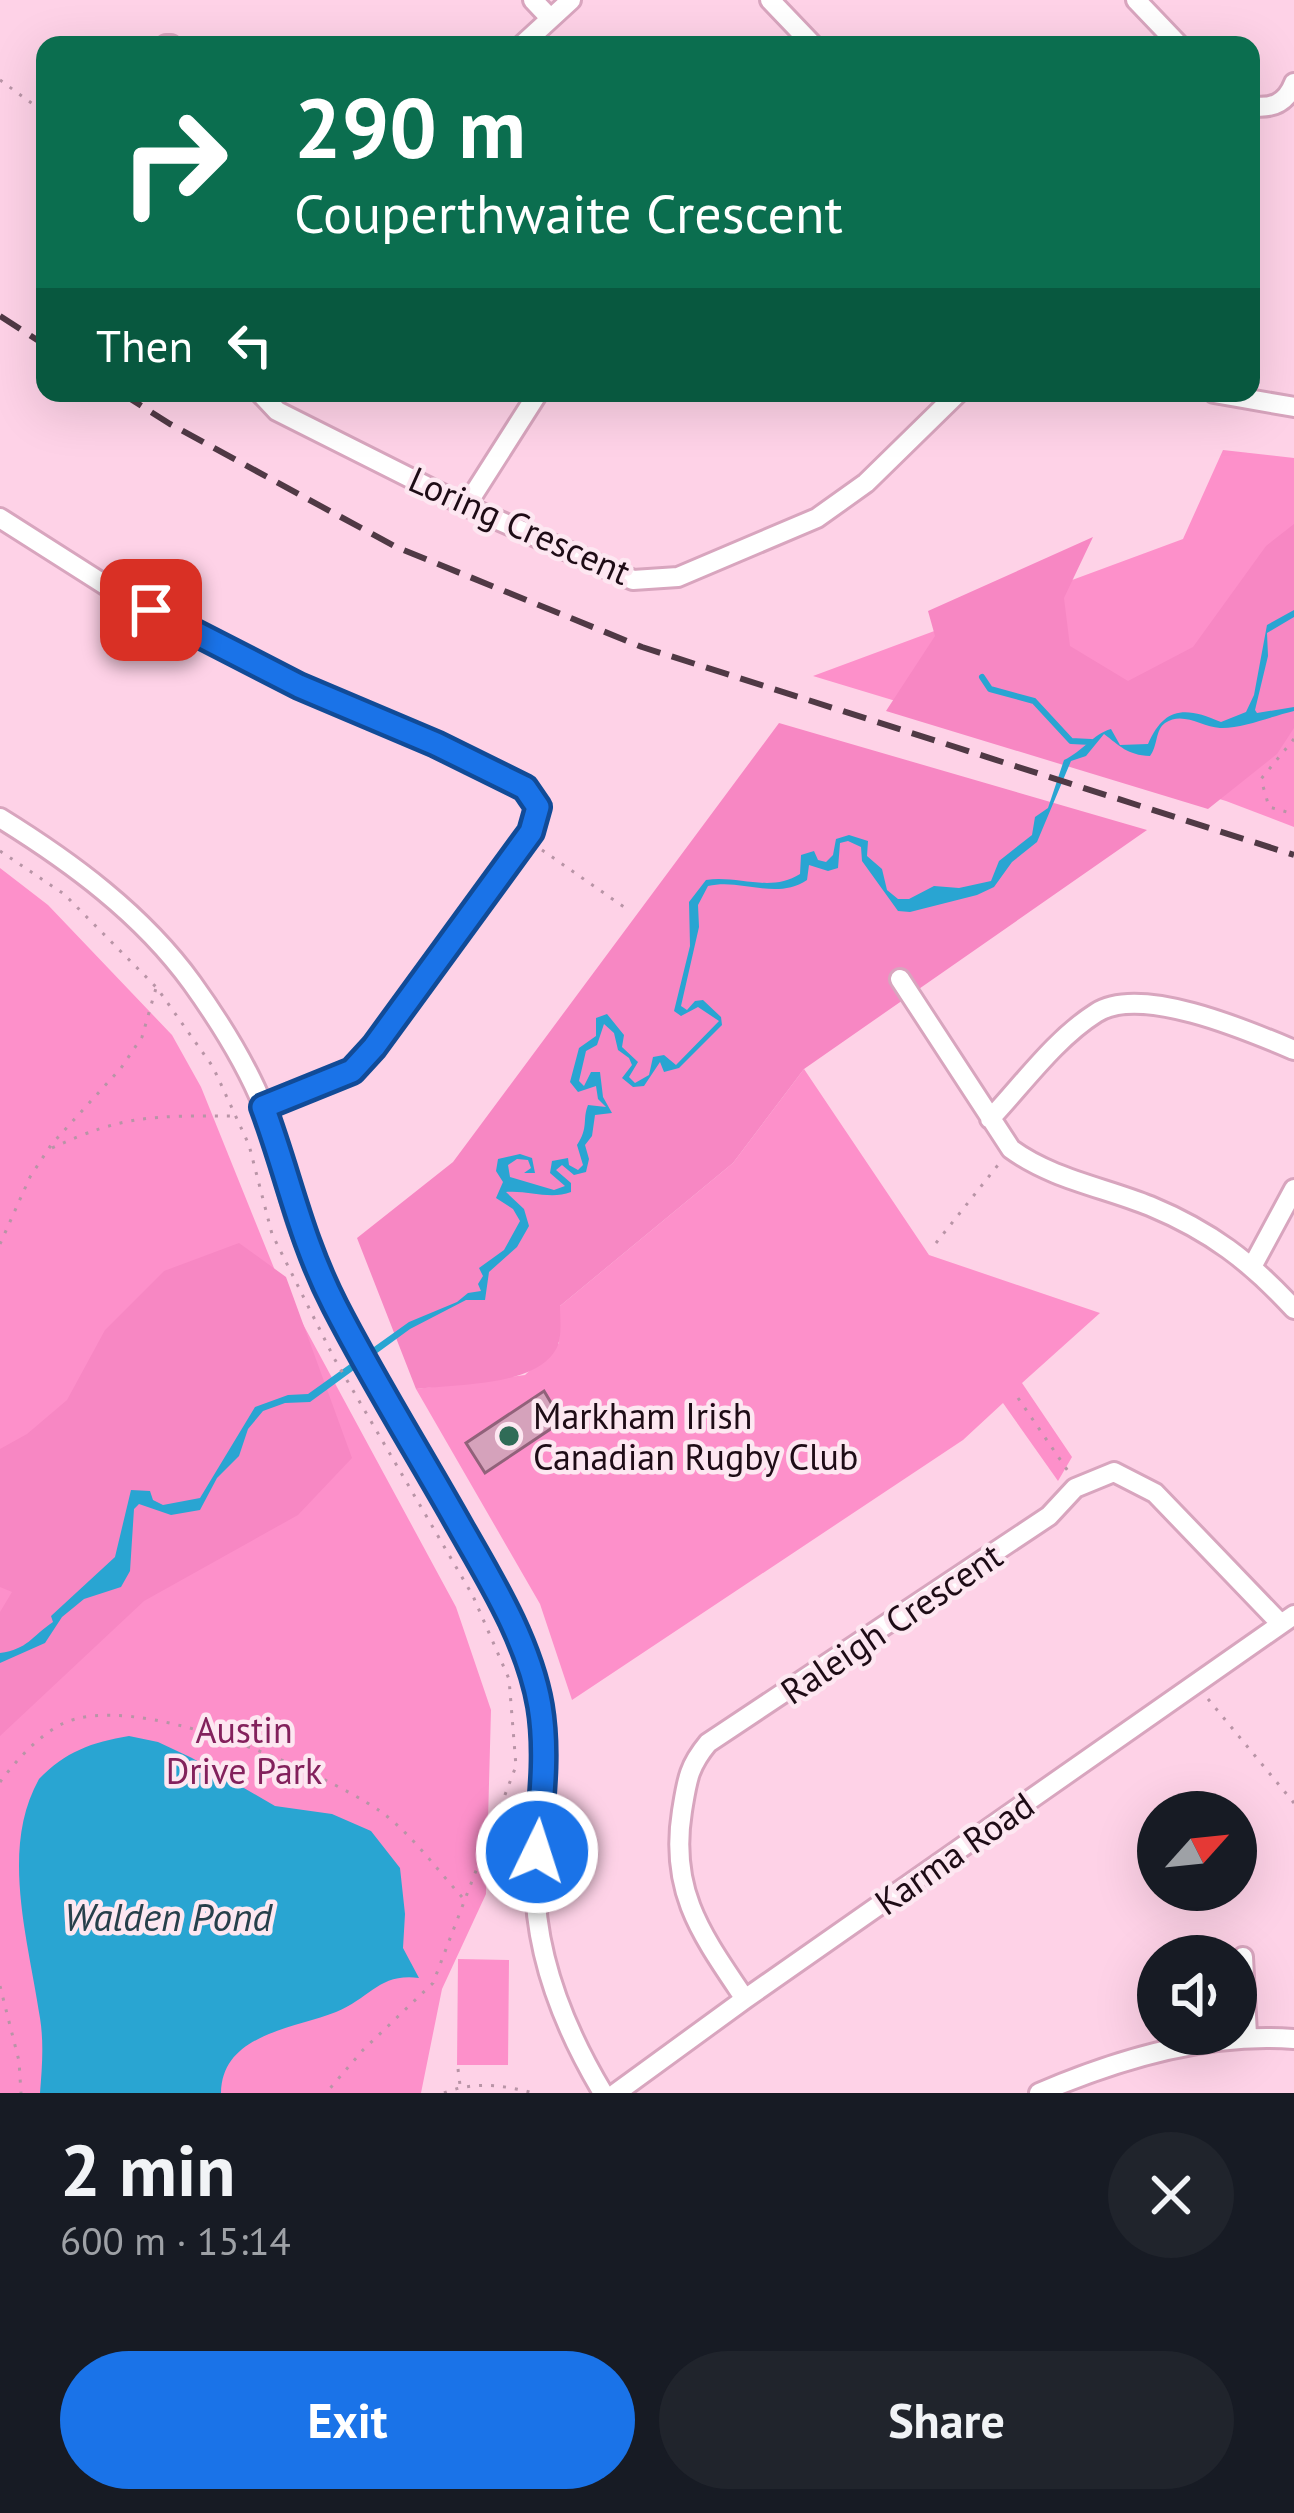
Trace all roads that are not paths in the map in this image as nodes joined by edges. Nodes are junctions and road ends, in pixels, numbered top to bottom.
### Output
1 (532, 0) edge
2 (571, 0) edge
3 (770, 0) edge
4 (1136, 0) edge
5 (550, 18) junction
6 (531, 36) edge
7 (805, 36) edge
8 (1170, 36) edge
9 (1294, 83) edge
10 (1260, 107) edge
11 (1260, 401) edge
12 (269, 402) edge
13 (532, 402) edge
14 (949, 402) edge
15 (1294, 407) edge
16 (466, 506) junction
17 (0, 518) edge
18 (0, 818) edge
19 (900, 979) dead end
20 (1294, 1050) edge
21 (263, 1107) junction
22 (990, 1119) junction
23 (1294, 1189) edge
24 (1253, 1265) junction
25 (1294, 1309) edge
26 (1287, 1620) edge
27 (745, 1999) junction
28 (1257, 2037) edge
29 (1294, 2039) edge
30 (1150, 2055) edge
31 (603, 2093) edge
32 (616, 2093) edge
33 (1039, 2093) edge

1 - 5 street
2 - 5 street
3 - 7 street
4 - 8 street
5 - 6 street
9 - 10 street
11 - 15 street
12 - 16 street, Loring Crescent
13 - 16 street
14 - 16 street, Loring Crescent
17 - 21 street
18 - 21 street
19 - 22 street
20 - 22 street
21 - 31 street
22 - 24 street
23 - 24 street
24 - 25 street
26 - 27 street, Karma Road
26 - 27 street, Raleigh Crescent
27 - 32 street, Karma Road
28 - 29 street
30 - 33 street

